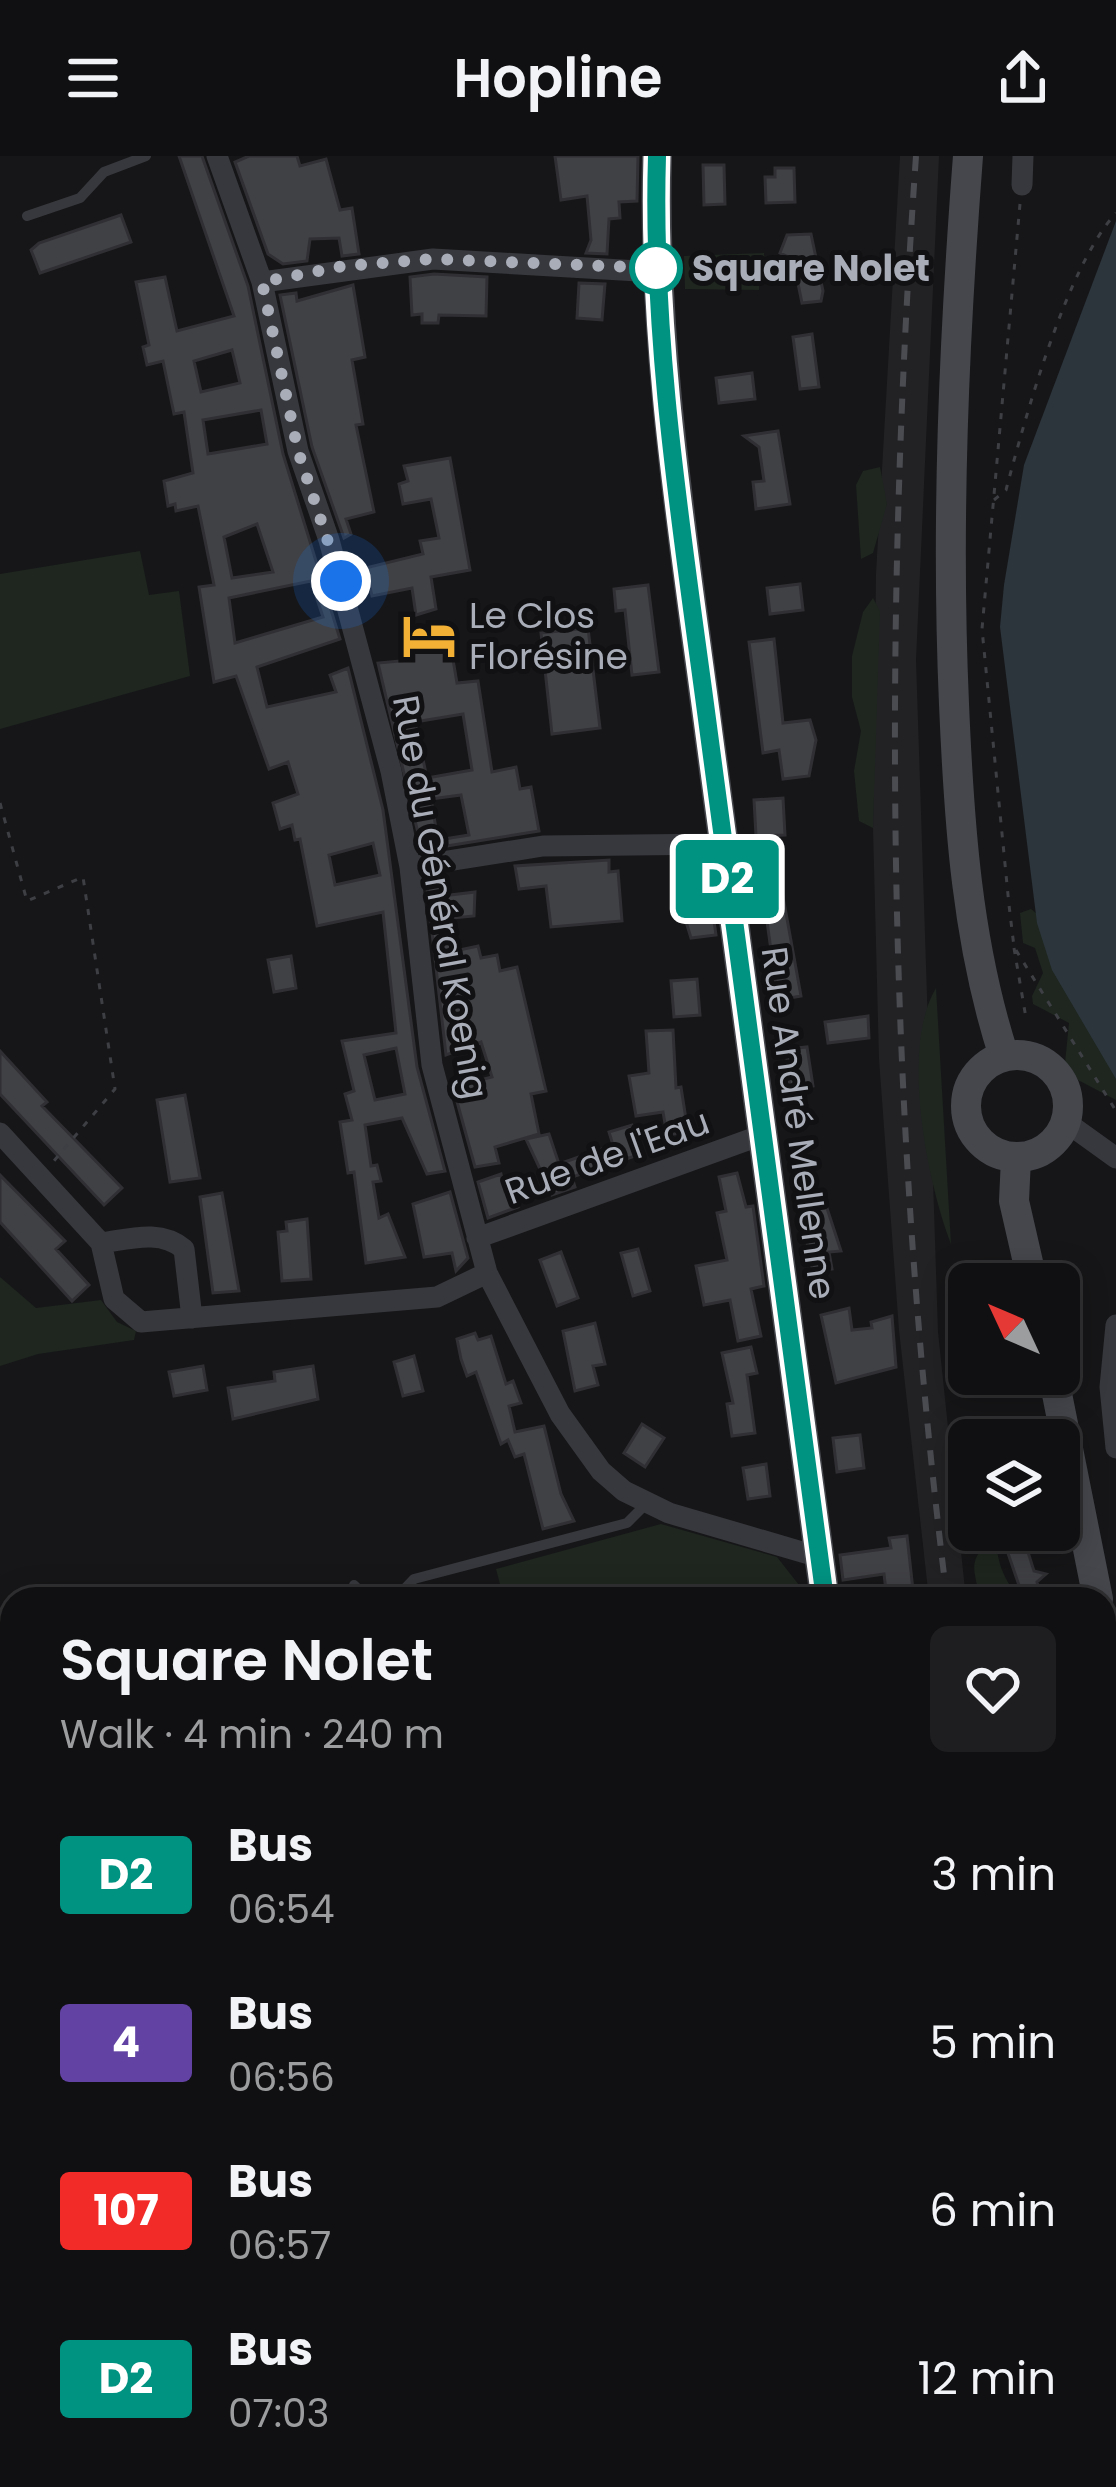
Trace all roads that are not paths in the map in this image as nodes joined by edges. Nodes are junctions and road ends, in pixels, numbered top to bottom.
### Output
1 (98, 156) edge
2 (146, 156) edge
3 (218, 156) edge
4 (657, 156) edge
5 (968, 156) edge
6 (1023, 156) edge
7 (104, 172) junction
8 (1022, 185) road end
9 (27, 216) dead end
10 (656, 272) junction
11 (262, 282) junction
12 (723, 844) junction
13 (410, 867) junction
14 (1004, 1056) junction
15 (1066, 1122) junction
16 (0, 1133) edge
17 (759, 1136) junction
18 (1016, 1158) junction
19 (1116, 1158) edge
20 (477, 1238) junction
21 (101, 1243) junction
22 (1028, 1263) edge
23 (488, 1273) junction
24 (192, 1318) junction
25 (1116, 1324) edge
26 (1057, 1395) edge
27 (1116, 1448) edge
28 (648, 1502) junction
29 (820, 1557) junction
30 (406, 1587) edge
31 (824, 1587) edge
32 (1095, 1587) edge

1 - 7 lane
2 - 7 lane
3 - 11 street, Rue du Général Koenig
4 - 10 main road, Rue André Mellenne
5 - 14 main road
6 - 8 street
7 - 9 lane
10 - 11 street
10 - 12 main road, Rue André Mellenne
11 - 13 street, Rue du Général Koenig
12 - 13 street
12 - 17 main road, Rue André Mellenne
13 - 20 street, Rue du Général Koenig
14 - 15 main road
14 - 18 main road
15 - 18 main road
15 - 19 street
16 - 21 street
17 - 20 street, Rue de l'Eau
17 - 29 main road, Rue André Mellenne
18 - 22 main road
20 - 23 street, Rue du Général Koenig
21 - 24 street
21 - 24 street
23 - 24 street
23 - 28 street, Rue du Général Koenig
25 - 27 street
26 - 32 main road
28 - 29 street, Rue du Général Koenig
28 - 30 lane
29 - 31 main road, Rue André Mellenne

